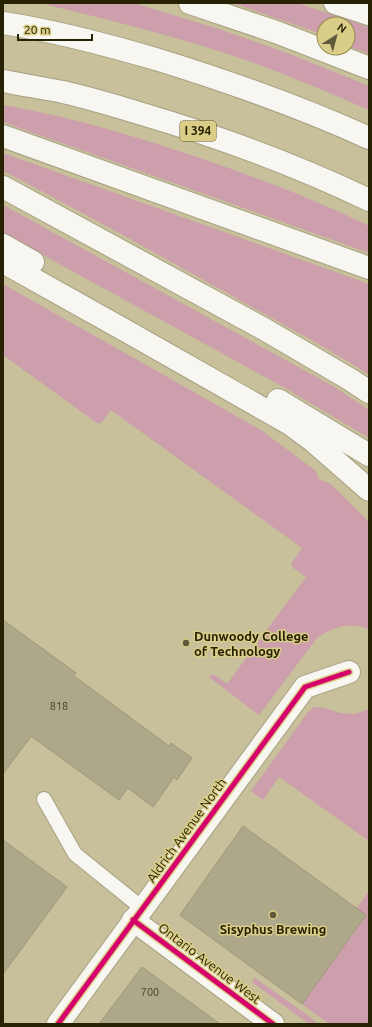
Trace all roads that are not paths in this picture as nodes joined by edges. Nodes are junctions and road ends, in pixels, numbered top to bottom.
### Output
1 (190, 3) edge
2 (335, 3) edge
3 (369, 14) edge
4 (3, 23) edge
5 (369, 68) edge
6 (11, 82) edge
7 (3, 136) edge
8 (369, 138) edge
9 (3, 188) edge
10 (369, 200) edge
11 (3, 245) edge
12 (3, 262) edge
13 (369, 268) edge
14 (369, 392) edge
15 (369, 455) edge
16 (369, 490) edge
17 (349, 672) dead end
18 (44, 799) dead end
19 (138, 914) junction
20 (58, 1024) edge
21 (273, 1024) edge

1 - 5 main road
2 - 3 main road
4 - 8 main road
6 - 10 main road, I 394
7 - 13 main road
9 - 14 main road
11 - 15 main road
12 - 16 main road
17 - 19 main road, Aldrich Avenue North
18 - 19 lane
19 - 20 main road, Aldrich Avenue North
19 - 21 main road, Ontario Avenue West

